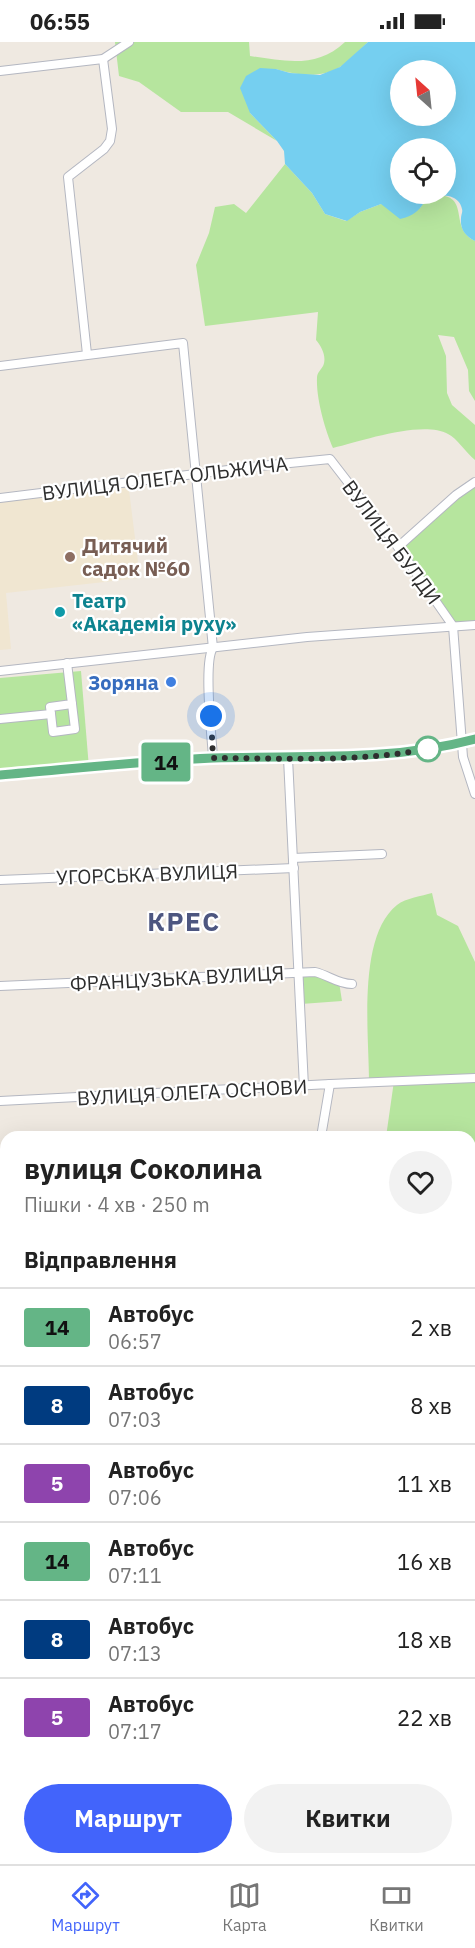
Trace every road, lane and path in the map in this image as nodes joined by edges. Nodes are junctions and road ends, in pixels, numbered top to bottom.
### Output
1 (114, 42) edge
2 (129, 42) edge
3 (117, 51) junction
4 (103, 59) junction
5 (0, 71) edge
6 (87, 354) junction
7 (0, 366) edge
8 (330, 459) joint
9 (196, 473) junction
10 (475, 482) edge
11 (0, 498) edge
12 (398, 547) junction
13 (475, 625) edge
14 (453, 626) junction
15 (213, 648) junction
16 (67, 663) junction
17 (0, 671) edge
18 (72, 704) junction
19 (51, 714) junction
20 (0, 719) edge
21 (475, 739) edge
22 (463, 742) junction
23 (213, 758) junction
24 (288, 758) junction
25 (0, 775) edge
26 (475, 794) edge
27 (382, 854) dead end
28 (293, 858) junction
29 (294, 868) junction
30 (0, 880) edge
31 (299, 972) junction
32 (352, 984) dead end
33 (0, 986) edge
34 (475, 1077) edge
35 (330, 1084) junction
36 (304, 1087) junction
37 (0, 1101) edge
38 (322, 1131) edge

1 - 3 street
2 - 3 street
3 - 4 street
4 - 5 street
4 - 6 street
6 - 7 street
6 - 9 street
8 - 9 street, ВУЛИЦЯ ОЛЕГА ОЛЬЖИЧА
8 - 12 street, ВУЛИЦЯ БУЛДИ
9 - 11 street, ВУЛИЦЯ ОЛЕГА ОЛЬЖИЧА
9 - 15 street
10 - 12 street
12 - 14 street, ВУЛИЦЯ БУЛДИ
13 - 14 street
14 - 15 street
14 - 22 street
15 - 16 street
15 - 23 street
16 - 17 street
16 - 18 street
18 - 19 street
18 - 19 street
19 - 20 street
21 - 22 main road
22 - 24 main road
22 - 26 street
23 - 24 main road
23 - 25 main road
24 - 28 street
27 - 28 street
28 - 29 street
29 - 30 street, УГОРСЬКА ВУЛИЦЯ
29 - 31 street
31 - 32 street, ФРАНЦУЗЬКА ВУЛИЦЯ
31 - 33 street, ФРАНЦУЗЬКА ВУЛИЦЯ
31 - 36 street
34 - 35 street
35 - 36 street, ВУЛИЦЯ ОЛЕГА ОСНОВИ
35 - 38 street, ВУЛИЦЯ ОЛЕГА ОСНОВИ
36 - 37 street, ВУЛИЦЯ ОЛЕГА ОСНОВИ

